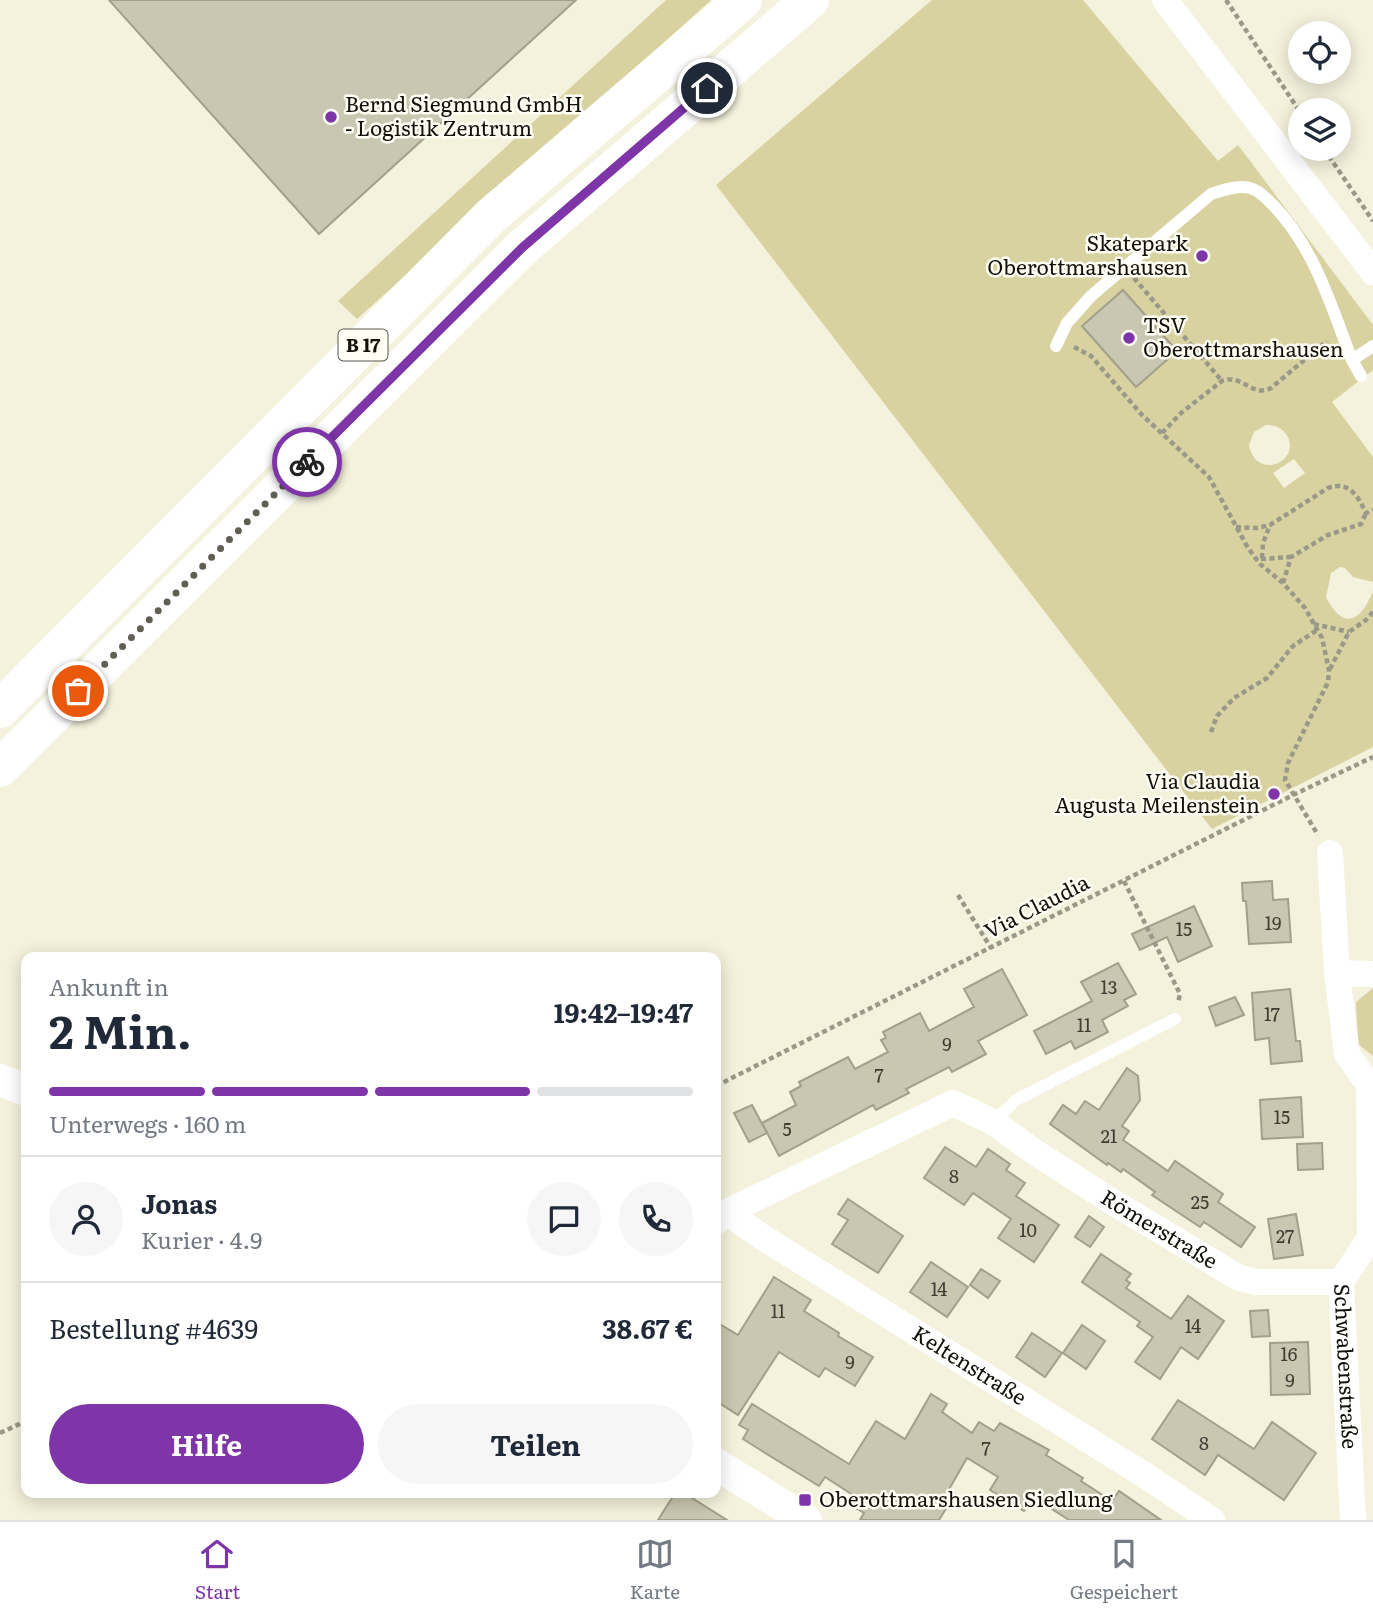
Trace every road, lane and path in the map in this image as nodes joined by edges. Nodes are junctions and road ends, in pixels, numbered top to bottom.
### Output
1 (743, 0) edge
2 (810, 0) edge
3 (1165, 0) edge
4 (1226, 0) edge
5 (1291, 98) edge
6 (1332, 161) edge
7 (1373, 221) edge
8 (1124, 267) junction
9 (1373, 272) edge
10 (1340, 329) junction
11 (1056, 346) joint
12 (1373, 346) edge
13 (1352, 360) junction
14 (1361, 376) dead end
15 (1222, 381) junction
16 (1163, 433) junction
17 (1373, 510) edge
18 (1366, 513) junction
19 (1270, 524) junction
20 (1236, 527) junction
21 (1291, 557) junction
22 (1260, 559) junction
23 (1283, 583) junction
24 (1373, 612) edge
25 (1314, 624) junction
26 (1317, 630) junction
27 (1349, 632) junction
28 (1329, 670) junction
29 (0, 709) edge
30 (1211, 732) dead end
31 (1373, 757) edge
32 (0, 768) edge
33 (1293, 795) junction
34 (1329, 853) joint
35 (1124, 881) junction
36 (958, 895) dead end
37 (991, 948) junction
38 (1337, 973) junction
39 (1373, 974) edge
40 (1175, 1019) joint
41 (0, 1080) edge
42 (721, 1083) edge
43 (21, 1088) edge
44 (993, 1122) junction
45 (722, 1217) edge
46 (1372, 1238) edge
47 (1341, 1282) junction
48 (21, 1423) edge
49 (0, 1433) edge
50 (721, 1467) edge
51 (1362, 1475) edge
52 (806, 1520) edge
53 (1212, 1520) edge
54 (1353, 1520) edge

1 - 29 highway, B 17
2 - 32 highway, B 17
3 - 9 street
4 - 5 path
6 - 7 path
8 - 10 lane
8 - 11 lane
8 - 15 path
10 - 13 lane
10 - 15 path
11 - 16 path
12 - 13 lane
13 - 14 lane
15 - 16 path
16 - 20 path
17 - 18 path
18 - 19 path
18 - 21 path
19 - 20 path
19 - 22 path
20 - 22 path
21 - 22 path
21 - 23 path
22 - 23 path
23 - 25 path
24 - 27 path
25 - 26 path
25 - 27 path
26 - 28 path
26 - 30 path
27 - 28 path
28 - 33 path
31 - 33 path, Via Claudia
33 - 34 path
33 - 35 path, Via Claudia
34 - 38 street, Schwabenstraße
35 - 37 path, Via Claudia
35 - 40 path
36 - 37 path
37 - 42 path, Via Claudia
38 - 39 street
38 - 46 street, Schwabenstraße
40 - 44 lane
41 - 43 street
44 - 45 street, Römerstraße
44 - 47 street, Römerstraße
45 - 53 street, Keltenstraße
46 - 47 street, Schwabenstraße
47 - 51 street, Schwabenstraße
48 - 49 path
50 - 52 street
51 - 54 street, Schwabenstraße

